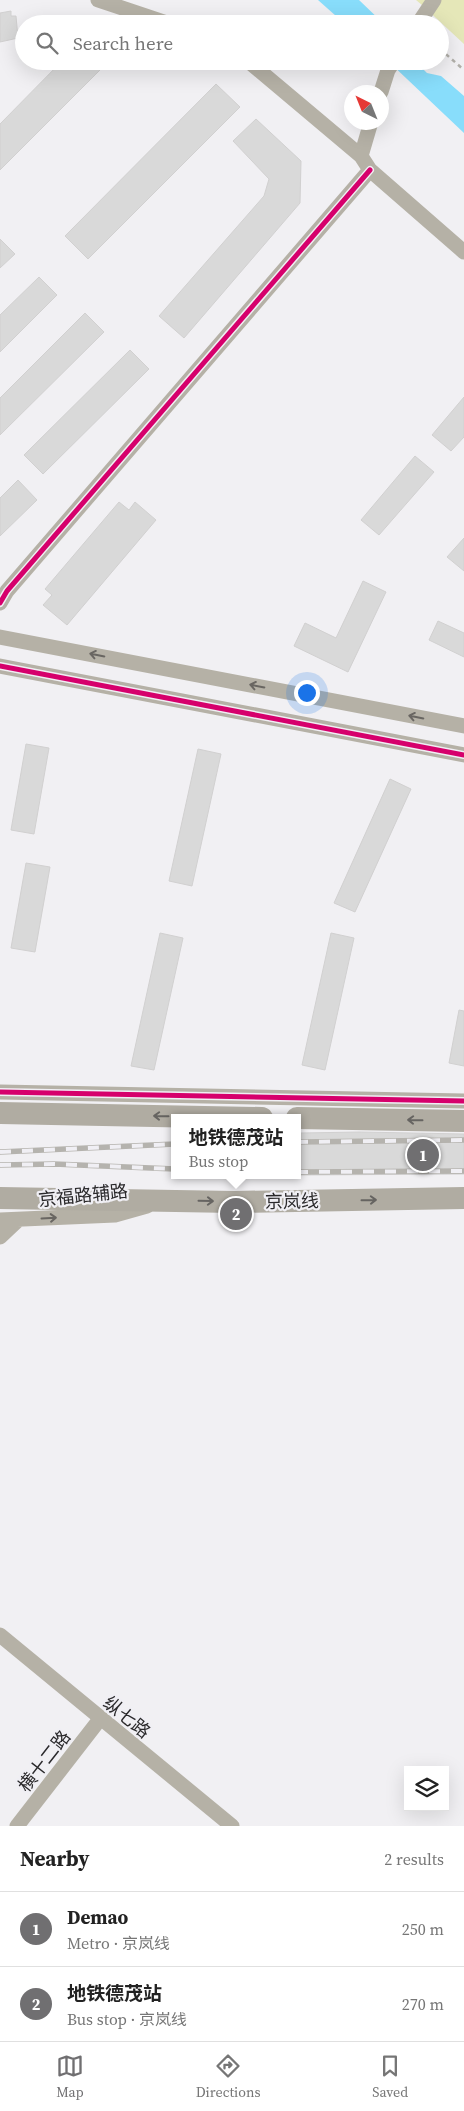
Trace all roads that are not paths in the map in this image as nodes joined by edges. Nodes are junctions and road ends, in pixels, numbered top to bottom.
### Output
1 (98, 0) edge
2 (434, 0) edge
3 (143, 15) edge
4 (424, 15) edge
5 (259, 70) edge
6 (388, 70) edge
7 (383, 85) edge
8 (368, 130) edge
9 (360, 156) junction
10 (370, 170) junction
11 (464, 252) edge
12 (0, 603) edge
13 (0, 637) edge
14 (0, 666) edge
15 (464, 726) edge
16 (464, 755) edge
17 (0, 1092) edge
18 (464, 1101) edge
19 (0, 1114) edge
20 (171, 1117) edge
21 (301, 1118) edge
22 (464, 1121) edge
23 (0, 1198) edge
24 (464, 1198) edge
25 (168, 1201) junction
26 (0, 1220) edge
27 (18, 1220) junction
28 (0, 1237) edge
29 (0, 1634) edge
30 (100, 1719) junction
31 (17, 1826) edge
32 (232, 1826) edge

1 - 3 street
2 - 4 street
5 - 9 street
6 - 7 street
8 - 9 street
9 - 10 street
10 - 11 street
10 - 12 street
15 -> 13 street
14 - 16 street
17 - 18 street
20 -> 19 highway
22 -> 21 highway
23 - 25 highway, 京岚线
25 -> 24 highway, 京岚线
27 -> 25 street, 京福路辅路
26 - 27 street, 京福路辅路
27 - 28 street
29 - 30 street, 纵七路
30 - 31 street, 横十二路
30 - 32 street, 纵七路

